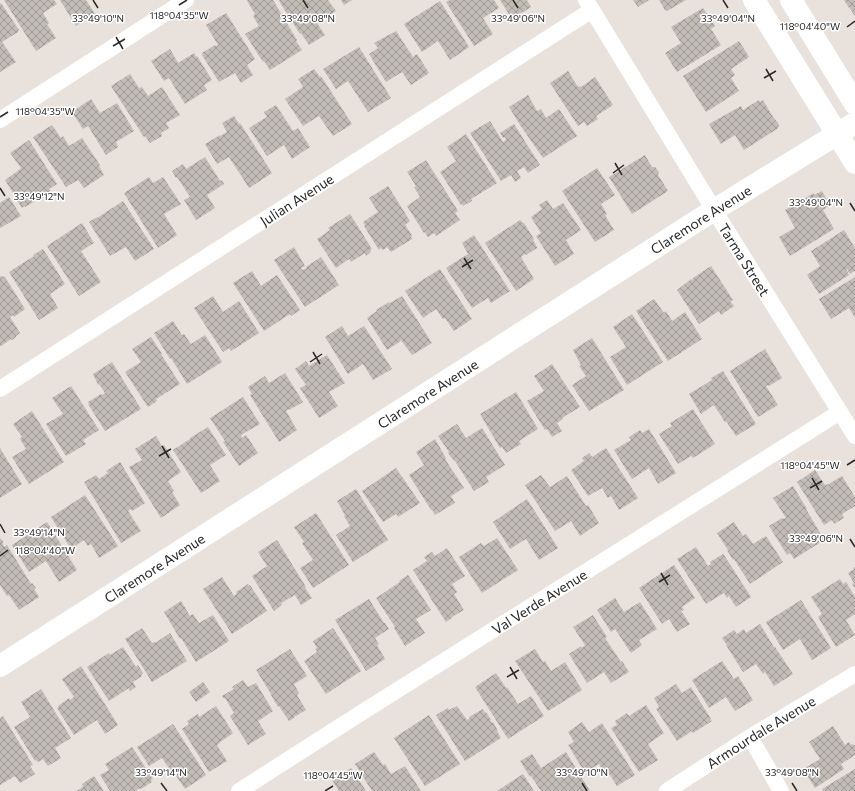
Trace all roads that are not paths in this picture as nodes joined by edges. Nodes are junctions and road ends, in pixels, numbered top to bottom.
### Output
1 (186, 0) edge
2 (754, 0) edge
3 (791, 0) edge
4 (589, 5) edge
5 (855, 104) edge
6 (0, 120) edge
7 (846, 128) edge
8 (855, 163) edge
9 (714, 210) junction
10 (0, 388) edge
11 (840, 412) junction
12 (855, 436) edge
13 (1, 663) edge
14 (855, 674) edge
15 (750, 737) junction
16 (240, 791) edge
17 (667, 791) edge
18 (781, 791) edge

1 - 6 street
2 - 7 street
3 - 5 street
4 - 9 street, Tarma Street
4 - 10 street, Julian Avenue
7 - 8 street
7 - 9 street, Claremore Avenue
9 - 11 street, Tarma Street
9 - 13 street, Claremore Avenue
11 - 12 street, Tarma Street
11 - 16 street, Val Verde Avenue
14 - 15 street, Armourdale Avenue
15 - 17 street, Armourdale Avenue
15 - 18 street

